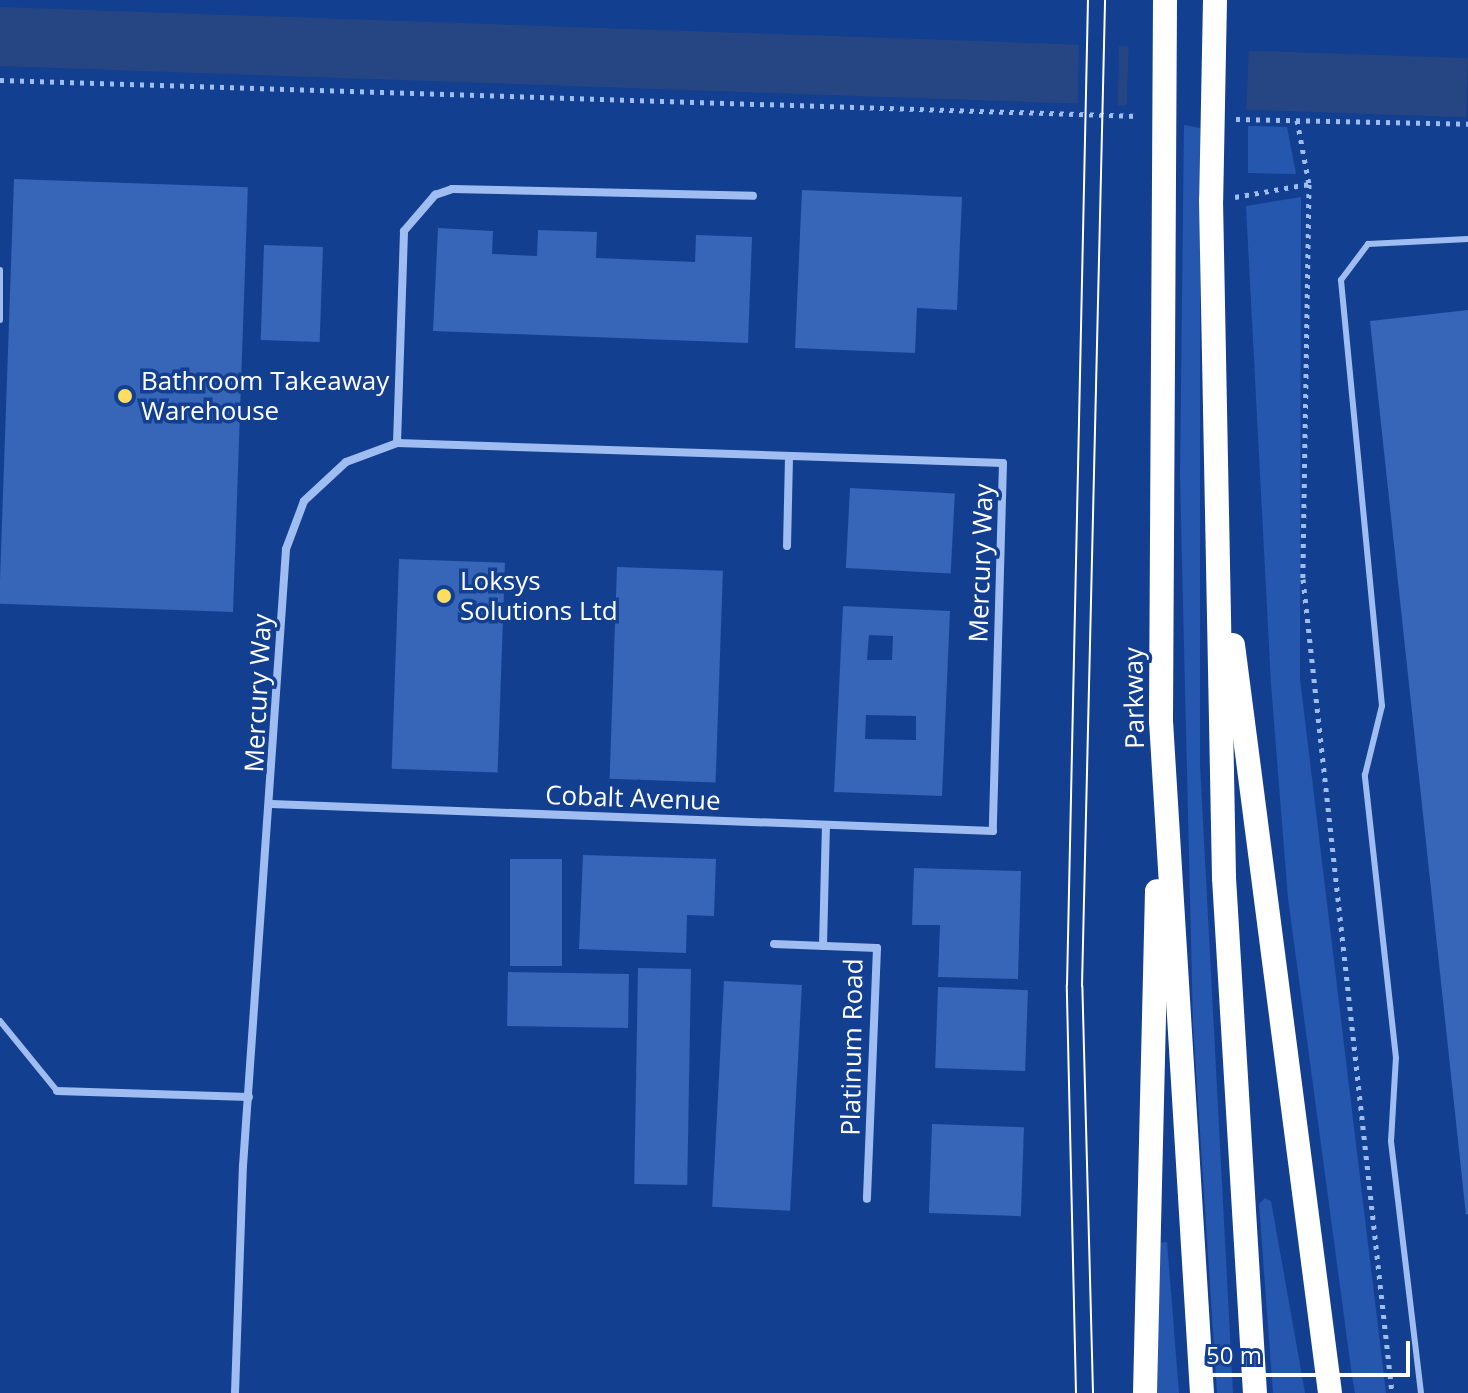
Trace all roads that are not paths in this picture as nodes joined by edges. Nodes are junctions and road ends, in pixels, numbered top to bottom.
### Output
1 (1165, 0) edge
2 (1215, 0) edge
3 (753, 196) dead end
4 (1468, 239) edge
5 (0, 270) edge
6 (0, 320) edge
7 (397, 443) junction
8 (789, 456) junction
9 (1217, 503) junction
10 (787, 546) dead end
11 (1161, 721) junction
12 (272, 804) junction
13 (826, 826) junction
14 (993, 831) joint
15 (774, 944) dead end
16 (823, 946) junction
17 (0, 1021) edge
18 (57, 1091) joint
19 (249, 1097) junction
20 (867, 1199) dead end
21 (235, 1393) edge
22 (1145, 1393) edge
23 (1202, 1393) edge
24 (1255, 1393) edge
25 (1330, 1393) edge
26 (1421, 1393) edge

1 - 11 highway, Parkway
2 - 9 highway
3 - 7 street
4 - 26 lane
5 - 6 lane
7 - 8 street, Mercury Way
7 - 12 street, Mercury Way
8 - 10 street
8 - 14 street, Mercury Way
9 - 24 highway
9 - 25 highway
11 - 22 highway
11 - 23 highway, Parkway
12 - 13 street, Cobalt Avenue
12 - 19 street, Mercury Way
13 - 14 street, Cobalt Avenue
13 - 16 street, Platinum Road
15 - 16 street, Platinum Road
16 - 20 street, Platinum Road
17 - 18 lane
18 - 19 street
19 - 21 street, Mercury Way

